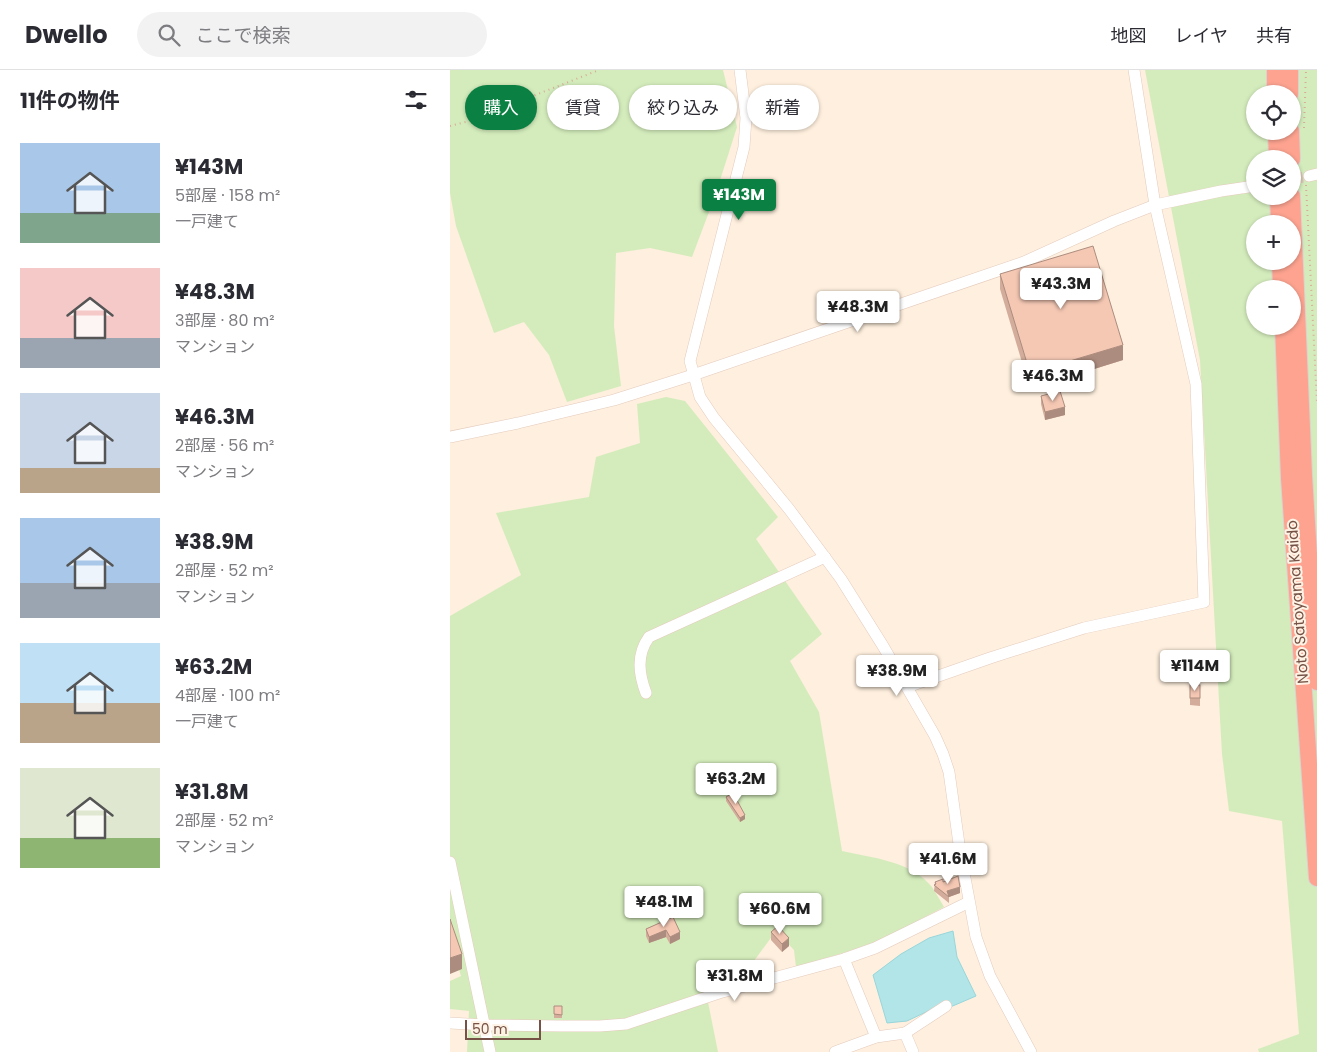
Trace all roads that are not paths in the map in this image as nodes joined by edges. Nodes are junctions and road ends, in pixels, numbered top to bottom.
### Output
1 (740, 70) edge
2 (1134, 70) edge
3 (1275, 70) edge
4 (1290, 70) edge
5 (1275, 85) edge
6 (1290, 85) edge
7 (1246, 187) edge
8 (1155, 204) junction
9 (1292, 205) edge
10 (1283, 335) edge
11 (693, 375) junction
12 (450, 437) edge
13 (825, 556) junction
14 (1317, 682) edge
15 (907, 687) junction
16 (646, 693) dead end
17 (450, 862) edge
18 (1317, 878) edge
19 (969, 902) junction
20 (844, 959) junction
21 (946, 1006) dead end
22 (450, 1023) edge
23 (485, 1025) junction
24 (905, 1033) junction
25 (876, 1037) junction
26 (490, 1052) edge
27 (835, 1052) edge
28 (913, 1052) edge
29 (1031, 1052) edge

1 - 11 street
2 - 8 street
3 - 5 highway
4 - 6 highway
7 - 8 street
8 - 11 street
8 - 15 street
9 - 14 highway, Noto Satoyama Kaido
10 - 18 highway, Noto Satoyama Kaido
11 - 12 street
11 - 13 street
13 - 15 street
13 - 16 street
15 - 19 street
17 - 23 street
19 - 20 street
19 - 29 street
20 - 23 street
20 - 25 street
21 - 24 street
22 - 23 street
23 - 26 street
24 - 25 street
24 - 28 street
25 - 27 street

